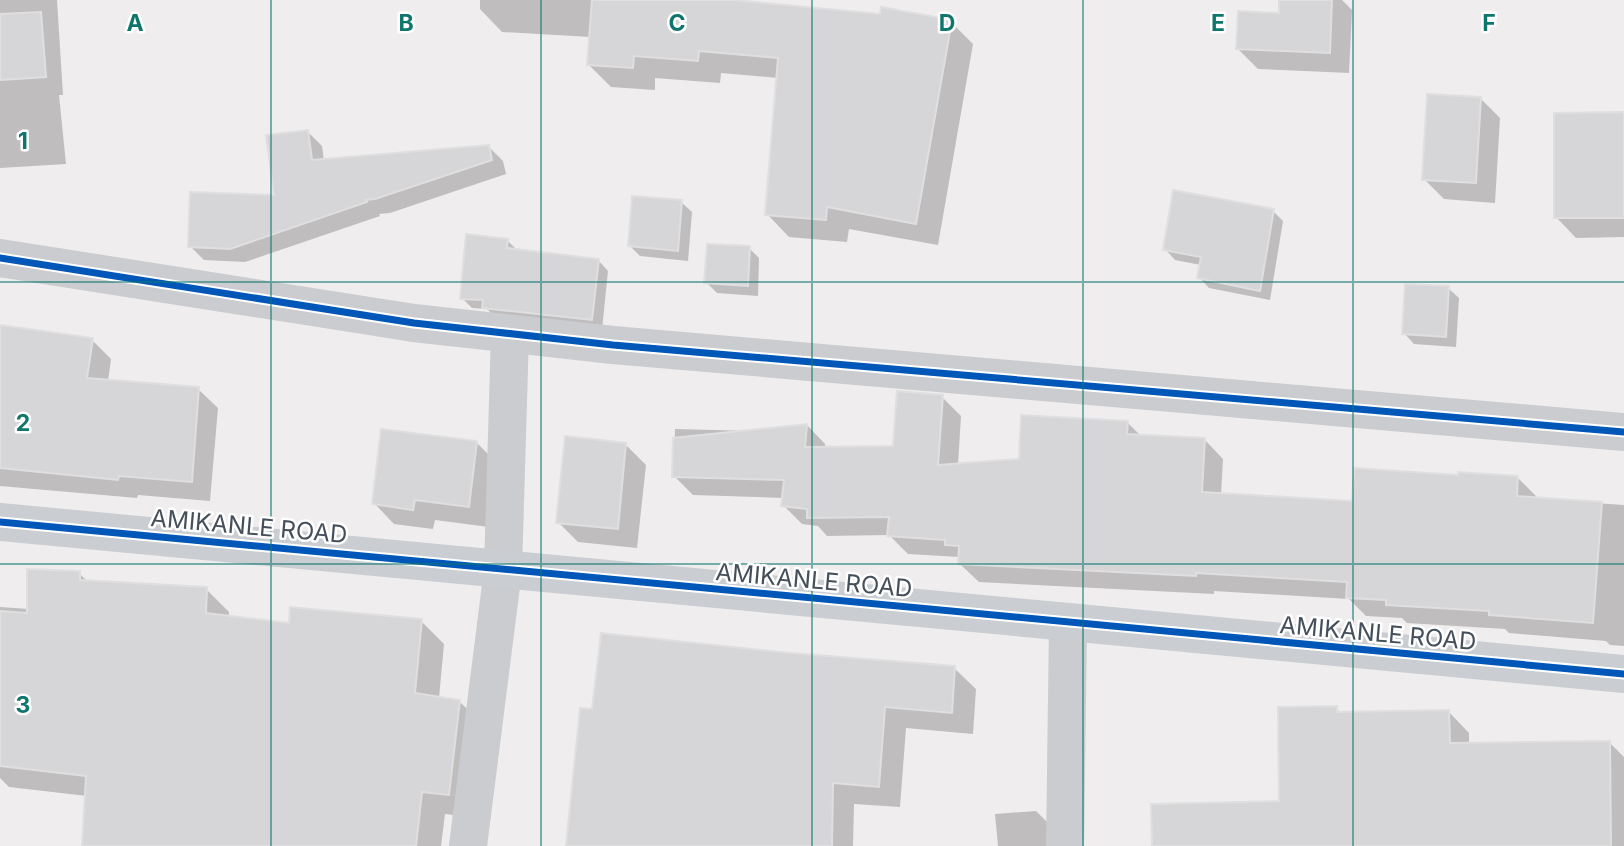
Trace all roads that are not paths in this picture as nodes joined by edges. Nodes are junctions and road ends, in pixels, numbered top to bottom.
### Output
1 (0, 258) edge
2 (510, 334) junction
3 (1624, 432) edge
4 (0, 522) edge
5 (503, 570) junction
6 (1068, 624) junction
7 (1624, 674) edge
8 (468, 846) edge
9 (1065, 846) edge

1 - 2 street
2 - 3 street
2 - 5 street
4 - 5 street, AMIKANLE ROAD
5 - 6 street, AMIKANLE ROAD
5 - 8 street
6 - 7 street, AMIKANLE ROAD
6 - 9 street

